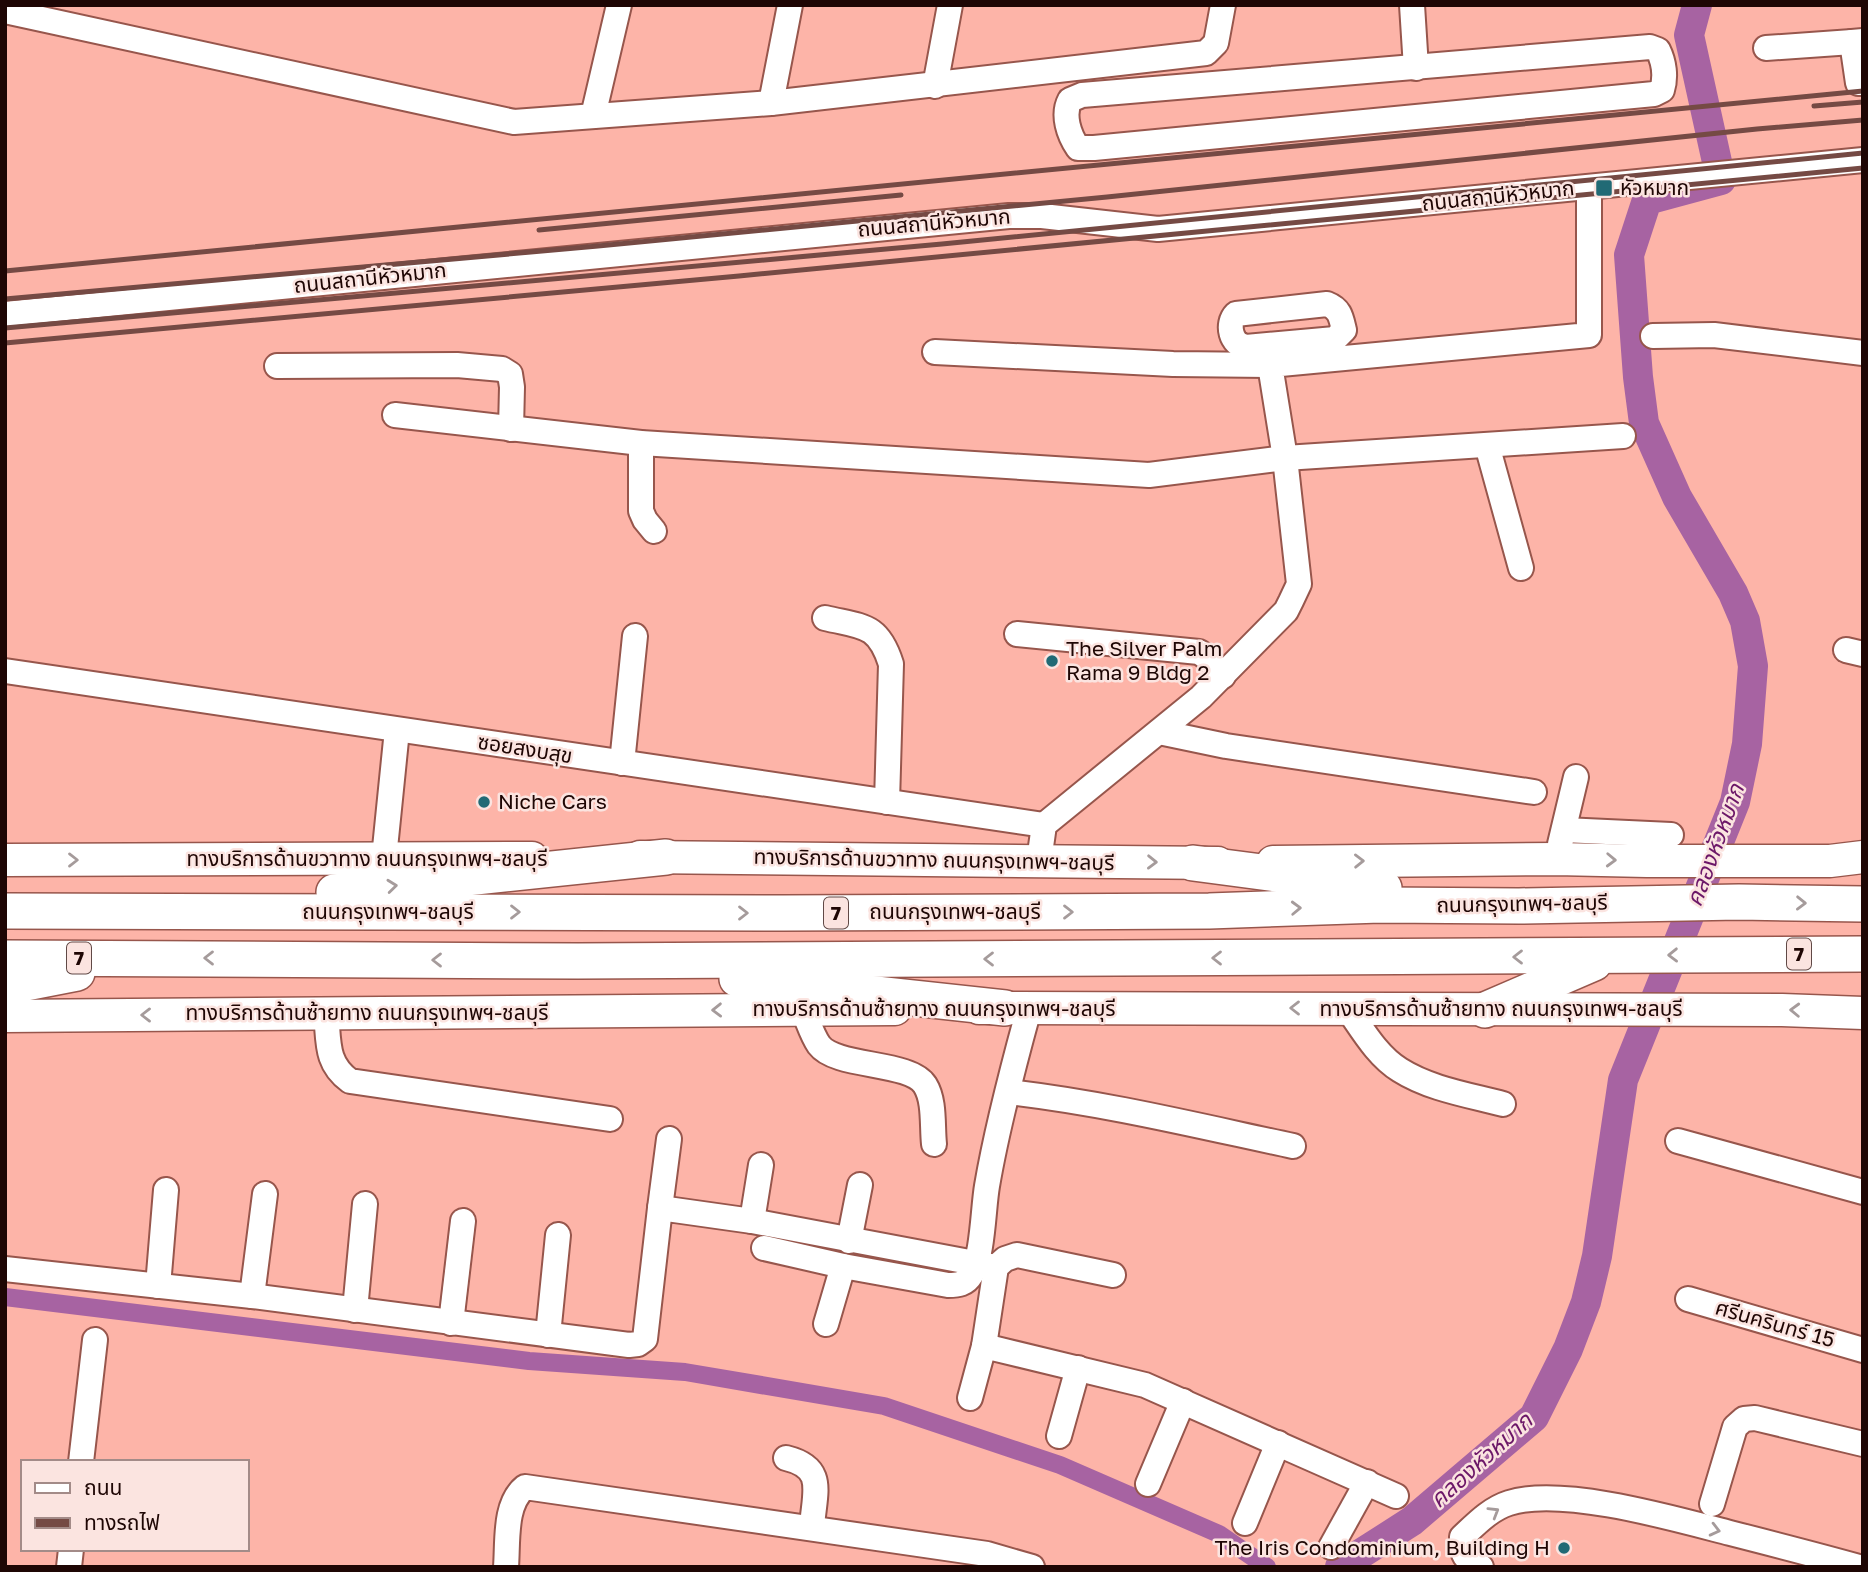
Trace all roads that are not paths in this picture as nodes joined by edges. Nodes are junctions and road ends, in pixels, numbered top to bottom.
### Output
1 (619, 5) edge
2 (790, 5) edge
3 (950, 5) edge
4 (1223, 5) edge
5 (1412, 5) edge
6 (9, 9) edge
7 (1857, 41) edge
8 (1766, 48) dead end
9 (1416, 68) junction
10 (1863, 83) edge
11 (935, 86) junction
12 (771, 103) junction
13 (593, 116) junction
14 (1863, 160) edge
15 (1589, 187) junction
16 (5, 314) edge
17 (1653, 336) dead end
18 (935, 352) dead end
19 (1863, 353) edge
20 (1270, 365) junction
21 (277, 366) dead end
22 (395, 415) dead end
23 (511, 429) junction
24 (1623, 436) dead end
25 (641, 443) junction
26 (1487, 445) junction
27 (1285, 458) junction
28 (654, 531) dead end
29 (1521, 568) dead end
30 (825, 618) dead end
31 (1017, 634) dead end
32 (635, 636) dead end
33 (5, 671) edge
34 (1223, 676) junction
35 (397, 730) junction
36 (1159, 732) junction
37 (622, 763) junction
38 (1576, 777) dead end
39 (1534, 792) dead end
40 (887, 802) junction
41 (1044, 825) junction
42 (1671, 835) dead end
43 (1560, 844) junction
44 (666, 857) junction
45 (1863, 857) edge
46 (384, 858) junction
47 (5, 860) edge
48 (1039, 861) junction
49 (1830, 861) junction
50 (1193, 863) junction
51 (1863, 863) edge
52 (1863, 904) edge
53 (1519, 906) junction
54 (5, 911) edge
55 (153, 911) junction
56 (1863, 954) edge
57 (1610, 956) junction
58 (152, 957) junction
59 (5, 958) edge
60 (578, 961) junction
61 (5, 987) edge
62 (1017, 1008) junction
63 (1347, 1008) junction
64 (803, 1010) junction
65 (1485, 1010) junction
66 (326, 1013) junction
67 (1863, 1013) edge
68 (5, 1016) edge
69 (1009, 1092) junction
70 (1503, 1104) dead end
71 (610, 1119) dead end
72 (669, 1139) dead end
73 (1678, 1141) dead end
74 (934, 1144) dead end
75 (1293, 1146) dead end
76 (761, 1165) dead end
77 (860, 1185) dead end
78 (166, 1190) dead end
79 (1863, 1192) edge
80 (265, 1194) dead end
81 (365, 1204) dead end
82 (660, 1208) junction
83 (463, 1221) dead end
84 (752, 1221) junction
85 (558, 1235) dead end
86 (849, 1241) junction
87 (764, 1248) dead end
88 (986, 1265) junction
89 (843, 1266) junction
90 (5, 1269) edge
91 (1113, 1275) dead end
92 (158, 1286) junction
93 (252, 1296) junction
94 (1688, 1299) dead end
95 (355, 1310) junction
96 (451, 1323) junction
97 (826, 1324) dead end
98 (548, 1335) junction
99 (95, 1340) dead end
100 (984, 1346) junction
101 (1863, 1350) edge
102 (1077, 1368) junction
103 (970, 1398) dead end
104 (1183, 1401) junction
105 (1059, 1436) dead end
106 (1278, 1443) junction
107 (1863, 1444) edge
108 (786, 1458) dead end
109 (81, 1460) edge
110 (1367, 1482) junction
111 (1148, 1484) dead end
112 (1396, 1496) dead end
113 (1712, 1504) dead end
114 (1245, 1523) dead end
115 (812, 1527) junction
116 (1331, 1547) dead end
117 (1841, 1565) edge
118 (506, 1567) edge
119 (1032, 1567) edge
120 (1481, 1567) edge

1 - 13 street
2 - 12 street
3 - 11 street
4 - 11 street
5 - 9 street
6 - 13 street
7 - 8 street
7 - 10 street
9 - 9 street
11 - 12 street
12 - 13 street
14 - 15 street, ถนนสถานีหัวหมาก
15 - 16 street, ถนนสถานีหัวหมาก
15 - 20 street
17 - 19 street
18 - 20 street
20 - 27 street
21 - 23 street
22 - 23 street
23 - 25 street
24 - 26 street
25 - 27 street
25 - 28 street
26 - 27 street
26 - 29 street
27 - 34 street
30 - 40 street
31 - 34 street
32 - 37 street
33 - 35 street, ซอยสงบสุข
34 - 36 street
35 - 37 street, ซอยสงบสุข
35 - 46 street
36 - 39 street
36 - 41 street
37 - 40 street, ซอยสงบสุข
38 - 43 street
40 - 41 street, ซอยสงบสุข
41 - 48 street
42 - 43 street
43 -> 49 main road, ทางบริการด้านขวาทาง ถนนกรุงเทพฯ-ชลบุรี
50 -> 43 main road, ทางบริการด้านขวาทาง ถนนกรุงเทพฯ-ชลบุรี
44 - 46 main road, ทางบริการด้านขวาทาง ถนนกรุงเทพฯ-ชลบุรี
44 - 48 main road, ทางบริการด้านขวาทาง ถนนกรุงเทพฯ-ชลบุรี
55 -> 44 highway
45 - 49 main road, ทางบริการด้านขวาทาง ถนนกรุงเทพฯ-ชลบุรี
47 -> 46 main road, ทางบริการด้านขวาทาง ถนนกรุงเทพฯ-ชลบุรี
48 -> 50 main road, ทางบริการด้านขวาทาง ถนนกรุงเทพฯ-ชลบุรี
49 - 51 main road
50 - 53 highway
53 -> 52 highway, ถนนกรุงเทพฯ-ชลบุรี / 7
55 -> 53 highway, ถนนกรุงเทพฯ-ชลบุรี / 7
54 - 55 highway, ถนนกรุงเทพฯ-ชลบุรี / 7
56 -> 57 highway, 7
57 -> 60 highway, 7
57 - 65 highway
58 - 59 highway, 7
60 -> 58 highway, 7
58 - 61 highway
60 - 62 highway
63 -> 62 main road, ทางบริการด้านซ้ายทาง ถนนกรุงเทพฯ-ชลบุรี
62 - 64 main road, ทางบริการด้านซ้ายทาง ถนนกรุงเทพฯ-ชลบุรี
62 - 69 street
63 - 65 main road, ทางบริการด้านซ้ายทาง ถนนกรุงเทพฯ-ชลบุรี
63 - 70 street
64 -> 66 main road, ทางบริการด้านซ้ายทาง ถนนกรุงเทพฯ-ชลบุรี
64 - 74 street
67 -> 65 main road, ทางบริการด้านซ้ายทาง ถนนกรุงเทพฯ-ชลบุรี
66 -> 68 main road, ทางบริการด้านซ้ายทาง ถนนกรุงเทพฯ-ชลบุรี
66 - 71 street
69 - 75 street
69 - 88 street
72 - 82 street
73 - 79 street
76 - 84 street
77 - 86 street
78 - 92 street
80 - 93 street
81 - 95 street
82 - 84 street
82 - 98 street
83 - 96 street
84 - 86 street
85 - 98 street
86 - 88 street
87 - 89 street
88 - 89 street
88 - 91 street
88 - 100 street
89 - 97 street
90 - 92 street
92 - 93 street
93 - 95 street
94 - 101 street, ศรีนครินทร์ 15
95 - 96 street
96 - 98 street
99 - 109 street
100 - 102 street
100 - 103 street
102 - 104 street
102 - 105 street
104 - 106 street
104 - 111 street
106 - 110 street
106 - 114 street
107 - 113 street
108 - 115 street
110 - 112 street
110 - 116 street
115 - 118 street
115 - 119 street
120 -> 117 street

